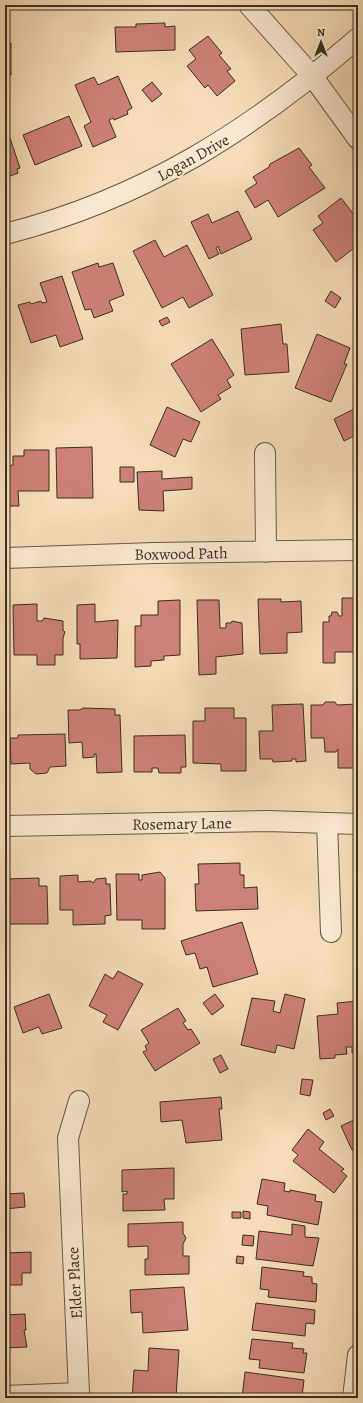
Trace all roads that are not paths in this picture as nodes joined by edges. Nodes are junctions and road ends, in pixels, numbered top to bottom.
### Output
1 (249, 5) edge
2 (358, 38) edge
3 (313, 77) junction
4 (358, 139) edge
5 (5, 234) edge
6 (265, 453) dead end
7 (358, 550) edge
8 (266, 552) junction
9 (5, 558) edge
10 (327, 823) junction
11 (358, 824) edge
12 (5, 826) edge
13 (331, 932) dead end
14 (80, 1100) dead end
15 (358, 1355) edge
16 (5, 1396) edge
17 (353, 1398) edge

1 - 3 street
2 - 3 street, Logan Drive
3 - 4 street
3 - 5 street, Logan Drive
6 - 8 street
7 - 8 street, Boxwood Path
8 - 9 street, Boxwood Path
10 - 11 street, Rosemary Lane
10 - 12 street, Rosemary Lane
10 - 13 street
14 - 16 street, Elder Place
15 - 17 street

